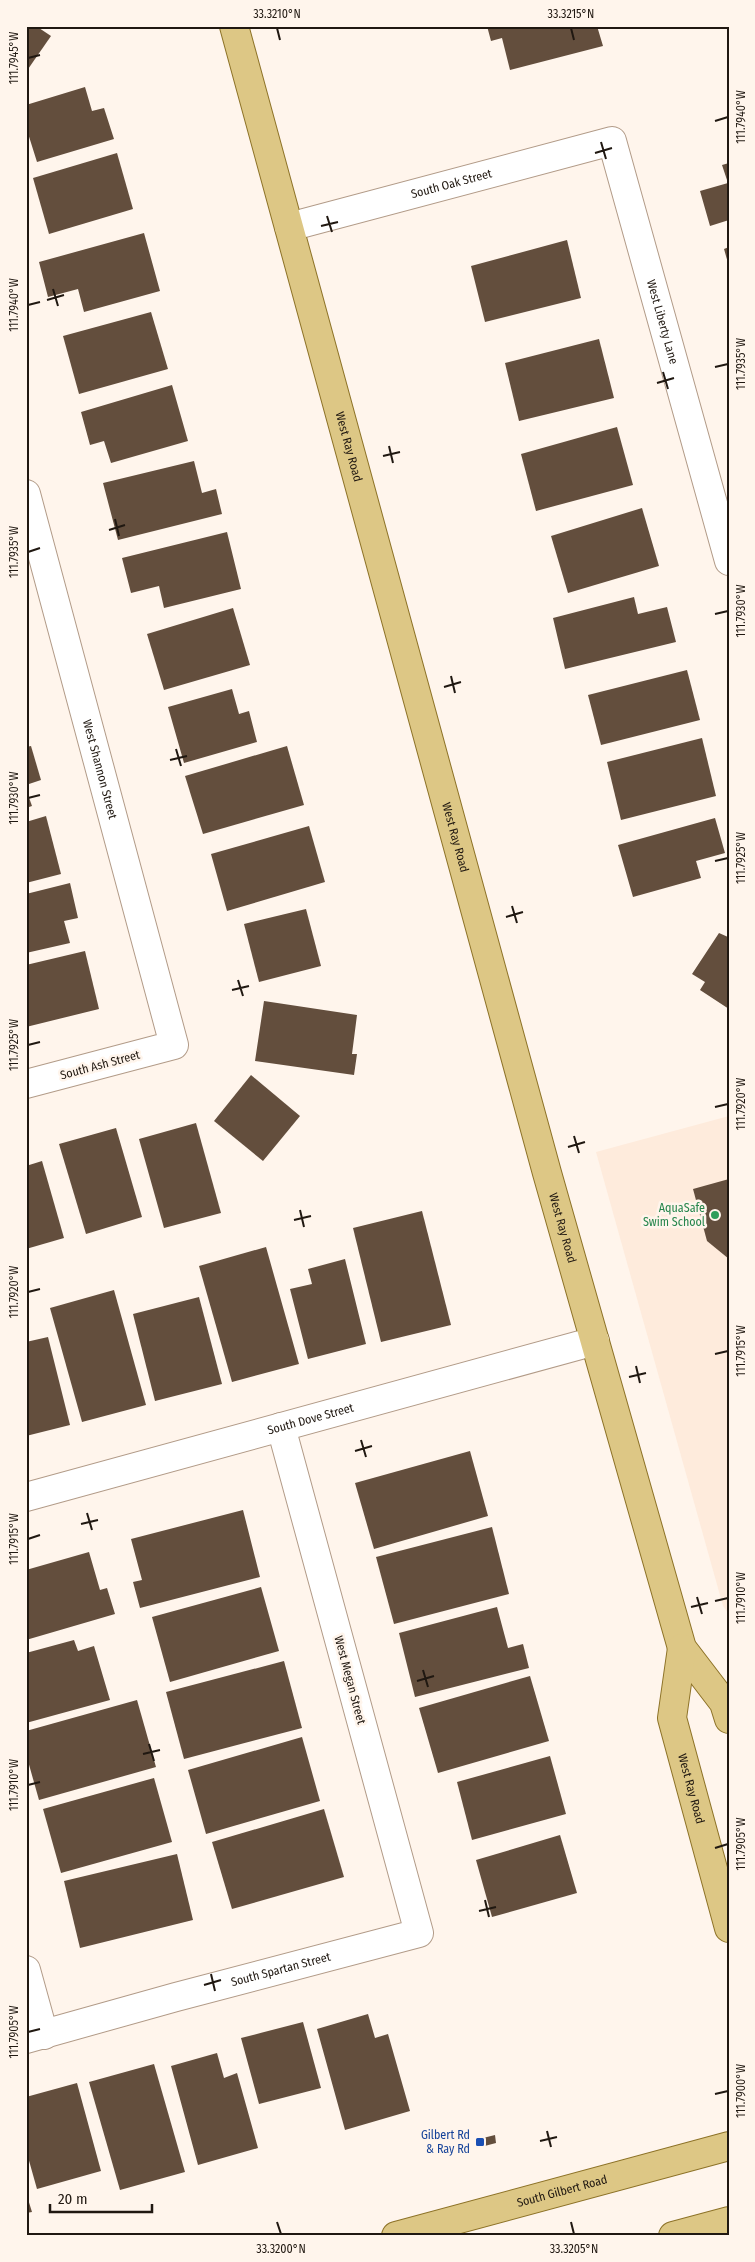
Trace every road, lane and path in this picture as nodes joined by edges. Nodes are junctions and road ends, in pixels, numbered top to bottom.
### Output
1 (234, 26) edge
2 (612, 140) joint
3 (289, 227) junction
4 (26, 494) edge
5 (729, 561) edge
6 (174, 1045) joint
7 (26, 1084) edge
8 (595, 1341) junction
9 (281, 1427) junction
10 (26, 1497) edge
11 (682, 1648) junction
12 (729, 1719) edge
13 (729, 1928) edge
14 (419, 1932) joint
15 (26, 1970) edge
16 (35, 2037) edge
17 (729, 2146) edge
18 (729, 2221) edge
19 (396, 2236) edge
20 (673, 2236) edge

1 - 3 main road, West Ray Road
2 - 3 street, South Oak Street
2 - 5 street, West Liberty Lane
3 - 8 main road, West Ray Road
4 - 6 street, West Shannon Street
6 - 7 street, South Ash Street
8 - 9 street, South Dove Street
8 - 11 main road, West Ray Road
9 - 10 street, South Dove Street
9 - 14 street, West Megan Street
11 - 12 main road, West Ray Road
11 - 13 main road, West Ray Road
14 - 16 street, South Spartan Street
15 - 16 street
17 - 19 main road, South Gilbert Road
18 - 20 main road

